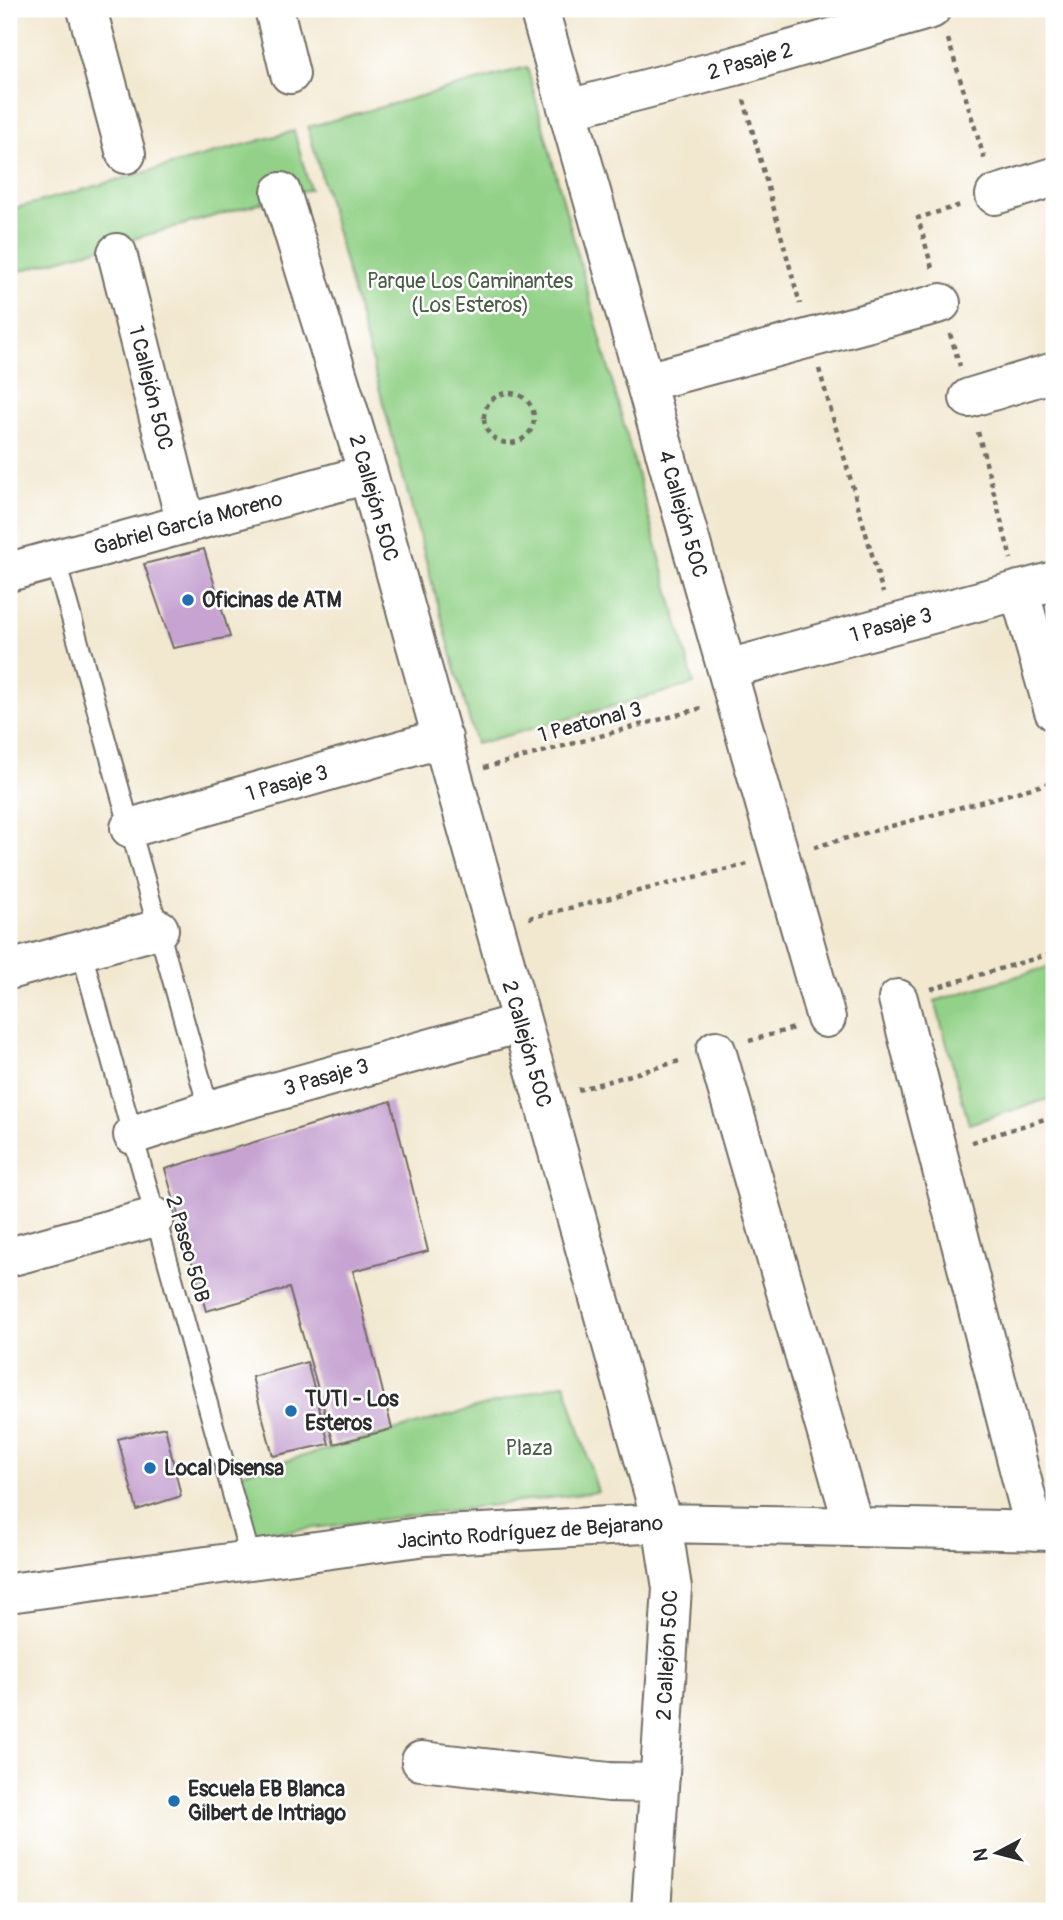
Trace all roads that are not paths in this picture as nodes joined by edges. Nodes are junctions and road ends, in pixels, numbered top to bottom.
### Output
1 (87, 9) edge
2 (274, 9) edge
3 (539, 9) edge
4 (939, 22) edge
5 (290, 74) dead end
6 (568, 109) junction
7 (126, 154) dead end
8 (1054, 177) edge
9 (281, 192) dead end
10 (995, 195) road end
11 (117, 253) dead end
12 (941, 303) dead end
13 (1054, 373) edge
14 (646, 382) junction
15 (969, 398) dead end
16 (368, 474) junction
17 (186, 524) junction
18 (55, 559) junction
19 (9, 572) edge
20 (1037, 585) edge
21 (731, 684) junction
22 (1054, 712) edge
23 (443, 738) junction
24 (130, 828) junction
25 (159, 929) junction
26 (81, 950) junction
27 (9, 971) edge
28 (898, 999) dead end
29 (827, 1018) dead end
30 (521, 1023) junction
31 (716, 1050) dead end
32 (209, 1110) junction
33 (132, 1135) junction
34 (155, 1217) junction
35 (9, 1257) edge
36 (662, 1523) junction
37 (854, 1527) junction
38 (1045, 1531) edge
39 (251, 1560) junction
40 (9, 1593) edge
41 (421, 1761) dead end
42 (659, 1783) junction
43 (651, 1911) edge

1 - 7 street
2 - 5 street
3 - 6 street, 4 Callejón 50C
4 - 6 street, 2 Pasaje 2
6 - 14 street, 4 Callejón 50C
8 - 10 street
9 - 16 street, 2 Callejón 50C
11 - 17 street, 1 Callejón 50C
12 - 14 street
13 - 15 street
14 - 21 street, 4 Callejón 50C
16 - 17 street, Gabriel García Moreno
16 - 23 street, 2 Callejón 50C
17 - 18 street, Gabriel García Moreno
18 - 19 street, Gabriel García Moreno
18 - 24 lane
20 - 21 street, 1 Pasaje 3
20 - 22 street
21 - 29 street, 4 Callejón 50C
23 - 24 street, 1 Pasaje 3
23 - 30 street, 2 Callejón 50C
24 - 25 lane
25 - 26 street
25 - 32 lane
26 - 27 street
26 - 33 lane, 2 Paseo 50B
28 - 38 street
30 - 32 street, 3 Pasaje 3
30 - 36 street, 2 Callejón 50C
31 - 37 street
32 - 33 street, 3 Pasaje 3
33 - 34 lane, 2 Paseo 50B
34 - 35 street
34 - 39 lane, 2 Paseo 50B
36 - 37 street, Jacinto Rodríguez de Bejarano
36 - 39 street, Jacinto Rodríguez de Bejarano
36 - 42 street, 2 Callejón 50C
37 - 38 street, Jacinto Rodríguez de Bejarano
39 - 40 street, Jacinto Rodríguez de Bejarano
41 - 42 street
42 - 43 street, 2 Callejón 50C

